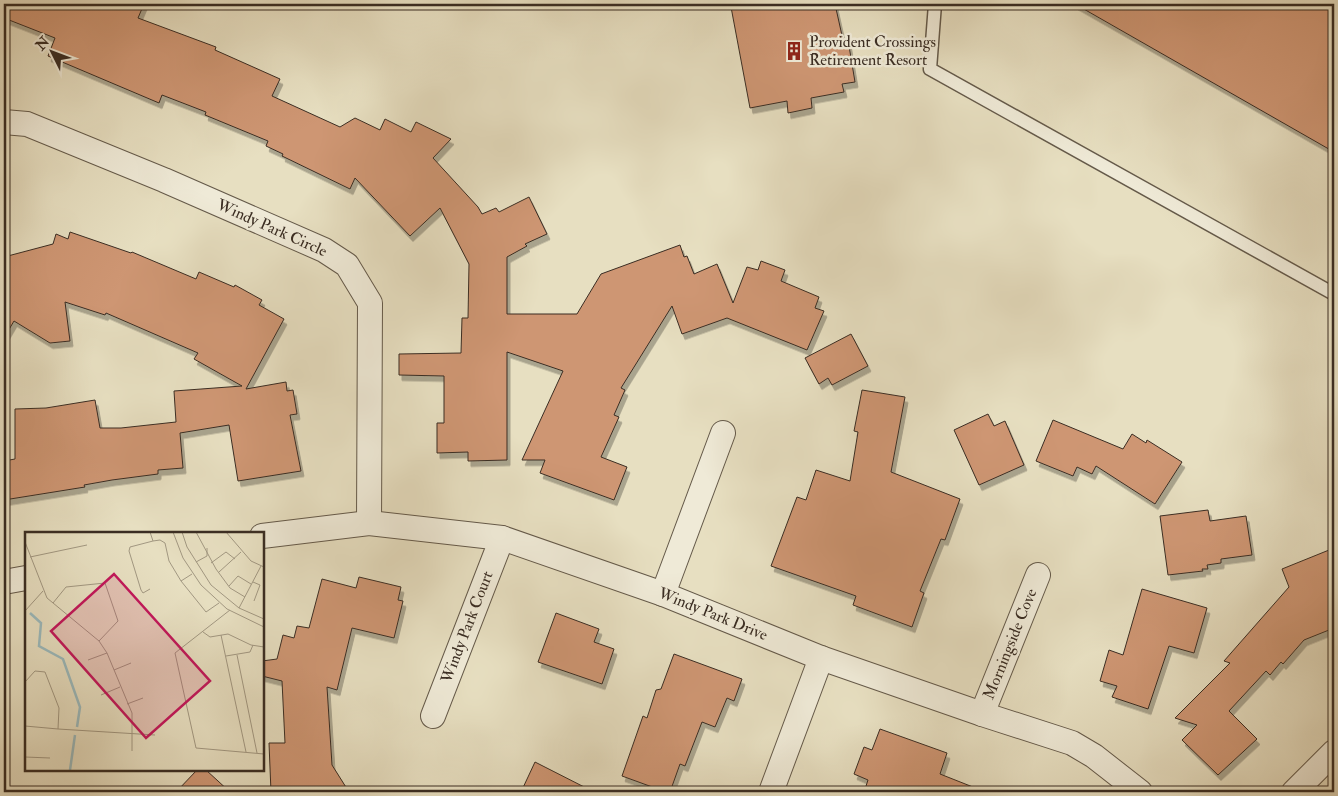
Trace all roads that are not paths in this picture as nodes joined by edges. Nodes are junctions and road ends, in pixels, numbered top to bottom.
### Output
1 (935, 4) edge
2 (4, 122) edge
3 (1334, 294) edge
4 (723, 434) dead end
5 (369, 523) junction
6 (264, 536) edge
7 (502, 538) junction
8 (1038, 575) dead end
9 (25, 578) edge
10 (4, 582) edge
11 (663, 594) junction
12 (821, 658) junction
13 (982, 714) junction
14 (433, 716) dead end
15 (1334, 752) edge
16 (771, 792) edge
17 (1140, 792) edge
18 (1294, 792) edge

1 - 3 lane
2 - 5 street, Windy Park Circle
4 - 11 street
5 - 6 street, Windy Park Drive
5 - 7 street, Windy Park Drive
7 - 11 street, Windy Park Drive
7 - 14 street, Windy Park Court
8 - 13 street, Morningside Cove
9 - 10 street
11 - 12 street, Windy Park Drive
12 - 13 street, Windy Park Drive
12 - 16 street
13 - 17 street, Windy Park Drive
15 - 18 street

